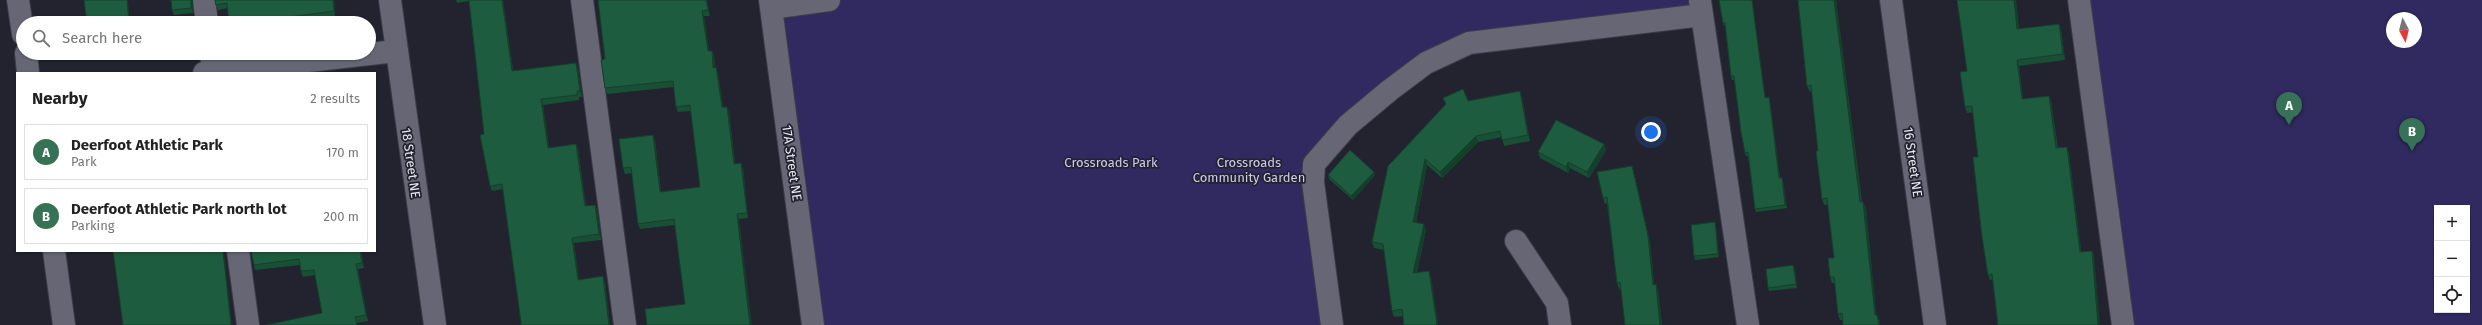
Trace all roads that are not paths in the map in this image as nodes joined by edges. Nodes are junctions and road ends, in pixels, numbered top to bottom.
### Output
1 (18, 0) edge
2 (204, 0) edge
3 (390, 0) edge
4 (582, 0) edge
5 (829, 0) edge
6 (1892, 0) edge
7 (2079, 0) edge
8 (771, 4) edge
9 (1701, 8) edge
10 (20, 16) edge
11 (206, 16) edge
12 (396, 51) junction
13 (376, 53) edge
14 (27, 60) edge
15 (298, 60) edge
16 (210, 68) edge
17 (28, 72) edge
18 (1516, 241) dead end
19 (54, 252) edge
20 (238, 252) edge
21 (64, 325) edge
22 (248, 325) edge
23 (434, 325) edge
24 (625, 325) edge
25 (813, 325) edge
26 (1332, 325) edge
27 (1560, 325) edge
28 (1748, 325) edge
29 (1935, 325) edge
30 (2122, 325) edge

1 - 10 street
2 - 11 street
3 - 12 street, 18 Street NE
4 - 24 street
5 - 8 street
6 - 29 street, 16 Street NE
7 - 30 street
8 - 25 street, 17A Street NE
9 - 26 street
9 - 28 street
12 - 13 street
12 - 23 street, 18 Street NE
14 - 17 street
15 - 16 street
18 - 27 street
19 - 21 street
20 - 22 street

